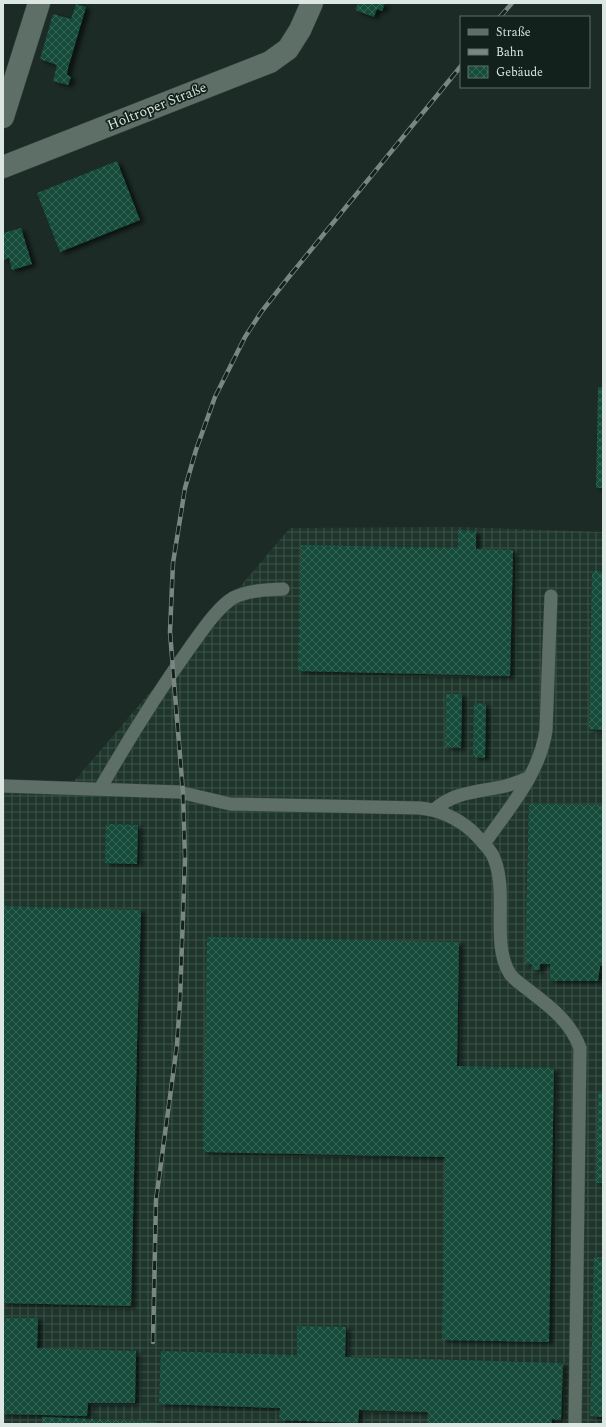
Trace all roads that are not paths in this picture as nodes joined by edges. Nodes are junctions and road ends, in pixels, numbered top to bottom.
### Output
1 (39, 3) edge
2 (312, 3) edge
3 (3, 117) edge
4 (3, 167) edge
5 (283, 589) dead end
6 (550, 596) dead end
7 (528, 778) junction
8 (3, 786) edge
9 (100, 789) junction
10 (434, 810) junction
11 (484, 844) junction
12 (575, 1424) edge

1 - 3 street
2 - 4 street, Holtroper Straße
5 - 9 lane
6 - 7 lane
7 - 10 lane
7 - 11 lane
8 - 9 lane
9 - 10 lane
10 - 11 lane
11 - 12 lane

